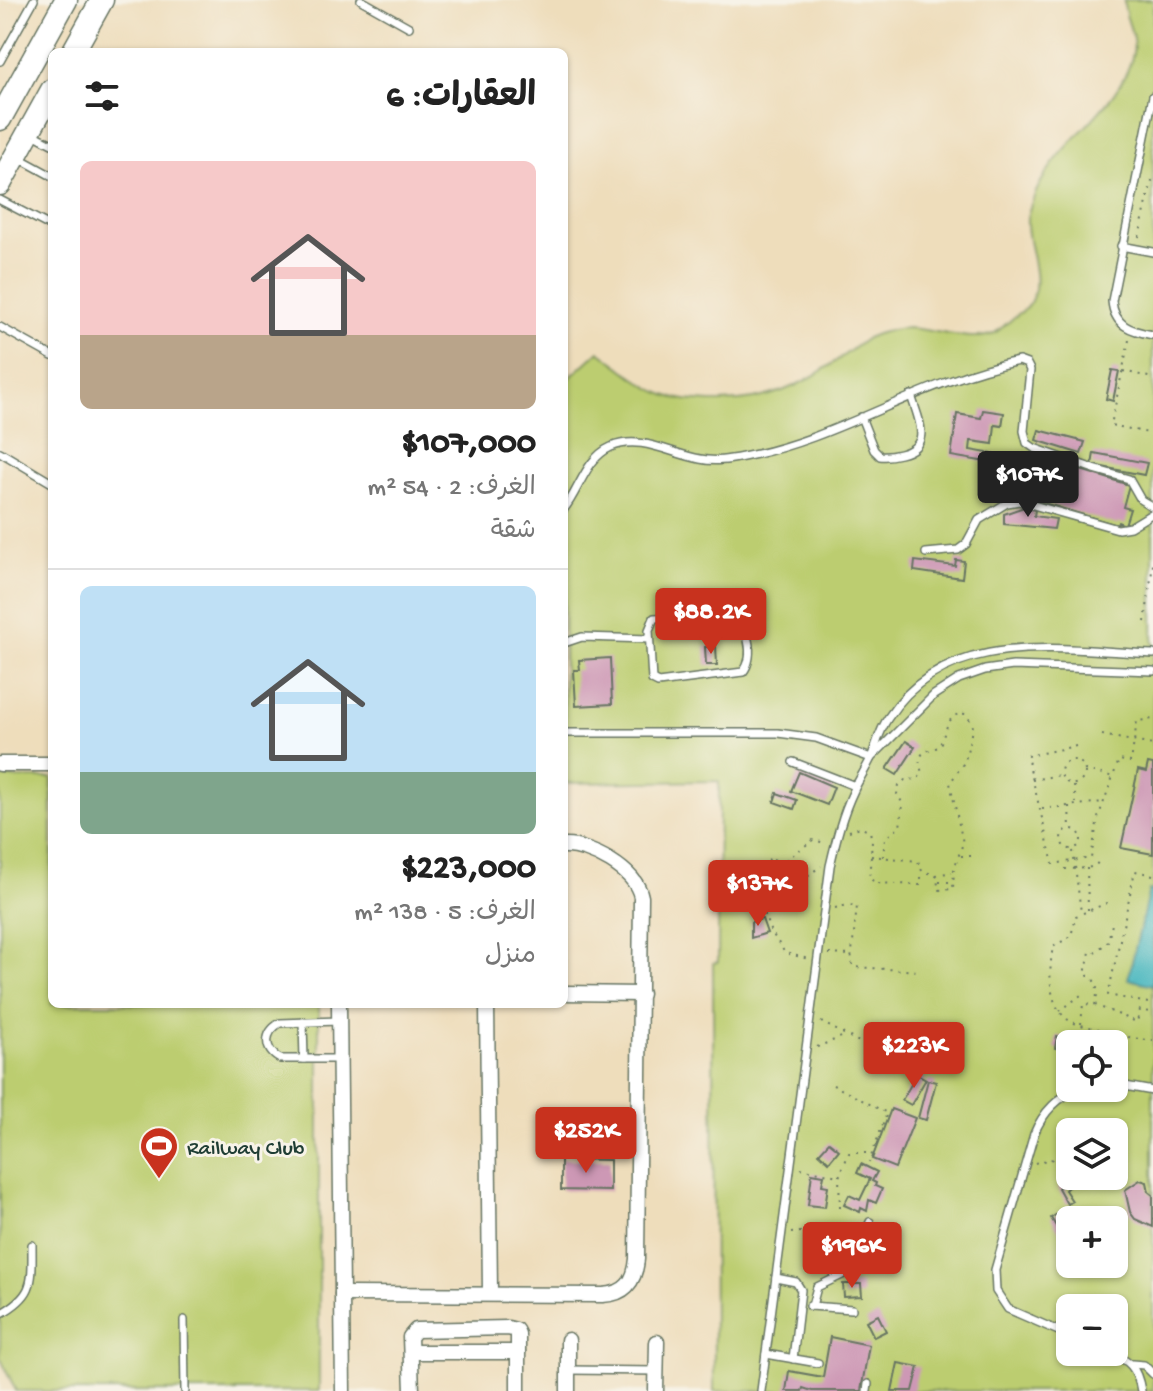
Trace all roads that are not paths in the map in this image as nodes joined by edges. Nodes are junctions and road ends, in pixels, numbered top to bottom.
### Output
1 (34, 0) edge
2 (66, 0) edge
3 (102, 0) edge
4 (361, 0) edge
5 (409, 27) dead end
6 (75, 48) edge
7 (0, 61) edge
8 (1153, 96) edge
9 (48, 97) edge
10 (0, 119) edge
11 (29, 131) junction
12 (48, 142) edge
13 (8, 152) edge
14 (48, 174) edge
15 (0, 184) edge
16 (0, 200) edge
17 (48, 225) edge
18 (1121, 246) junction
19 (1153, 252) edge
20 (0, 327) edge
21 (1153, 335) edge
22 (48, 354) edge
23 (911, 395) junction
24 (861, 417) junction
25 (0, 452) edge
26 (48, 481) edge
27 (568, 502) edge
28 (1153, 510) edge
29 (926, 553) dead end
30 (649, 639) junction
31 (568, 642) edge
32 (1099, 651) junction
33 (1153, 654) edge
34 (1099, 669) junction
35 (1153, 671) edge
36 (568, 733) edge
37 (871, 758) junction
38 (793, 762) dead end
39 (0, 764) edge
40 (48, 764) edge
41 (855, 786) junction
42 (568, 846) edge
43 (568, 993) edge
44 (641, 994) junction
45 (339, 1008) edge
46 (487, 1008) edge
47 (339, 1021) junction
48 (303, 1022) junction
49 (304, 1059) junction
50 (339, 1059) junction
51 (1128, 1087) edge
52 (1153, 1091) edge
53 (1057, 1102) edge
54 (870, 1222) dead end
55 (32, 1245) dead end
56 (776, 1278) junction
57 (490, 1293) junction
58 (342, 1294) junction
59 (799, 1305) junction
60 (812, 1306) junction
61 (852, 1309) dead end
62 (0, 1314) edge
63 (184, 1320) dead end
64 (1056, 1330) edge
65 (568, 1340) dead end
66 (657, 1342) dead end
67 (411, 1352) junction
68 (518, 1352) junction
69 (766, 1354) junction
70 (793, 1359) junction
71 (1128, 1362) edge
72 (818, 1363) dead end
73 (1132, 1364) junction
74 (568, 1370) junction
75 (657, 1371) junction
76 (1153, 1374) edge
77 (185, 1391) edge
78 (343, 1391) edge
79 (412, 1391) edge
80 (518, 1391) edge
81 (568, 1391) edge
82 (656, 1391) edge
83 (761, 1391) edge
84 (1141, 1391) edge

1 - 7 lane
2 - 10 highway
3 - 6 highway
4 - 5 lane
8 - 18 lane
9 - 11 highway
11 - 12 lane
11 - 13 highway
13 - 14 lane
13 - 15 highway
16 - 17 lane
18 - 19 lane
18 - 21 lane
20 - 22 lane
23 - 24 lane
23 - 24 lane
23 - 28 lane
24 - 27 lane
25 - 26 lane
28 - 29 lane
30 - 30 lane
30 - 31 lane
32 - 33 lane
32 - 34 lane
32 - 37 lane
34 - 35 lane
34 - 37 lane
36 - 37 lane
37 - 41 lane
38 - 41 lane
39 - 40 street
41 - 56 lane
42 - 44 street
43 - 44 street
44 - 57 street
45 - 47 street
46 - 57 street
47 - 48 lane
47 - 50 street
48 - 49 lane
48 - 49 lane
49 - 50 lane
50 - 58 street
51 - 52 lane
53 - 64 lane
54 - 60 lane
55 - 62 lane
56 - 59 lane
56 - 69 lane
57 - 58 street
58 - 78 street
59 - 60 lane
59 - 70 lane
60 - 61 lane
63 - 77 lane
65 - 74 street
66 - 75 street
67 - 68 street
67 - 68 street
67 - 79 street
68 - 80 street
69 - 70 lane
69 - 83 lane
70 - 72 lane
71 - 73 lane
73 - 76 lane
73 - 84 lane
74 - 75 lane
74 - 81 street
75 - 82 street

